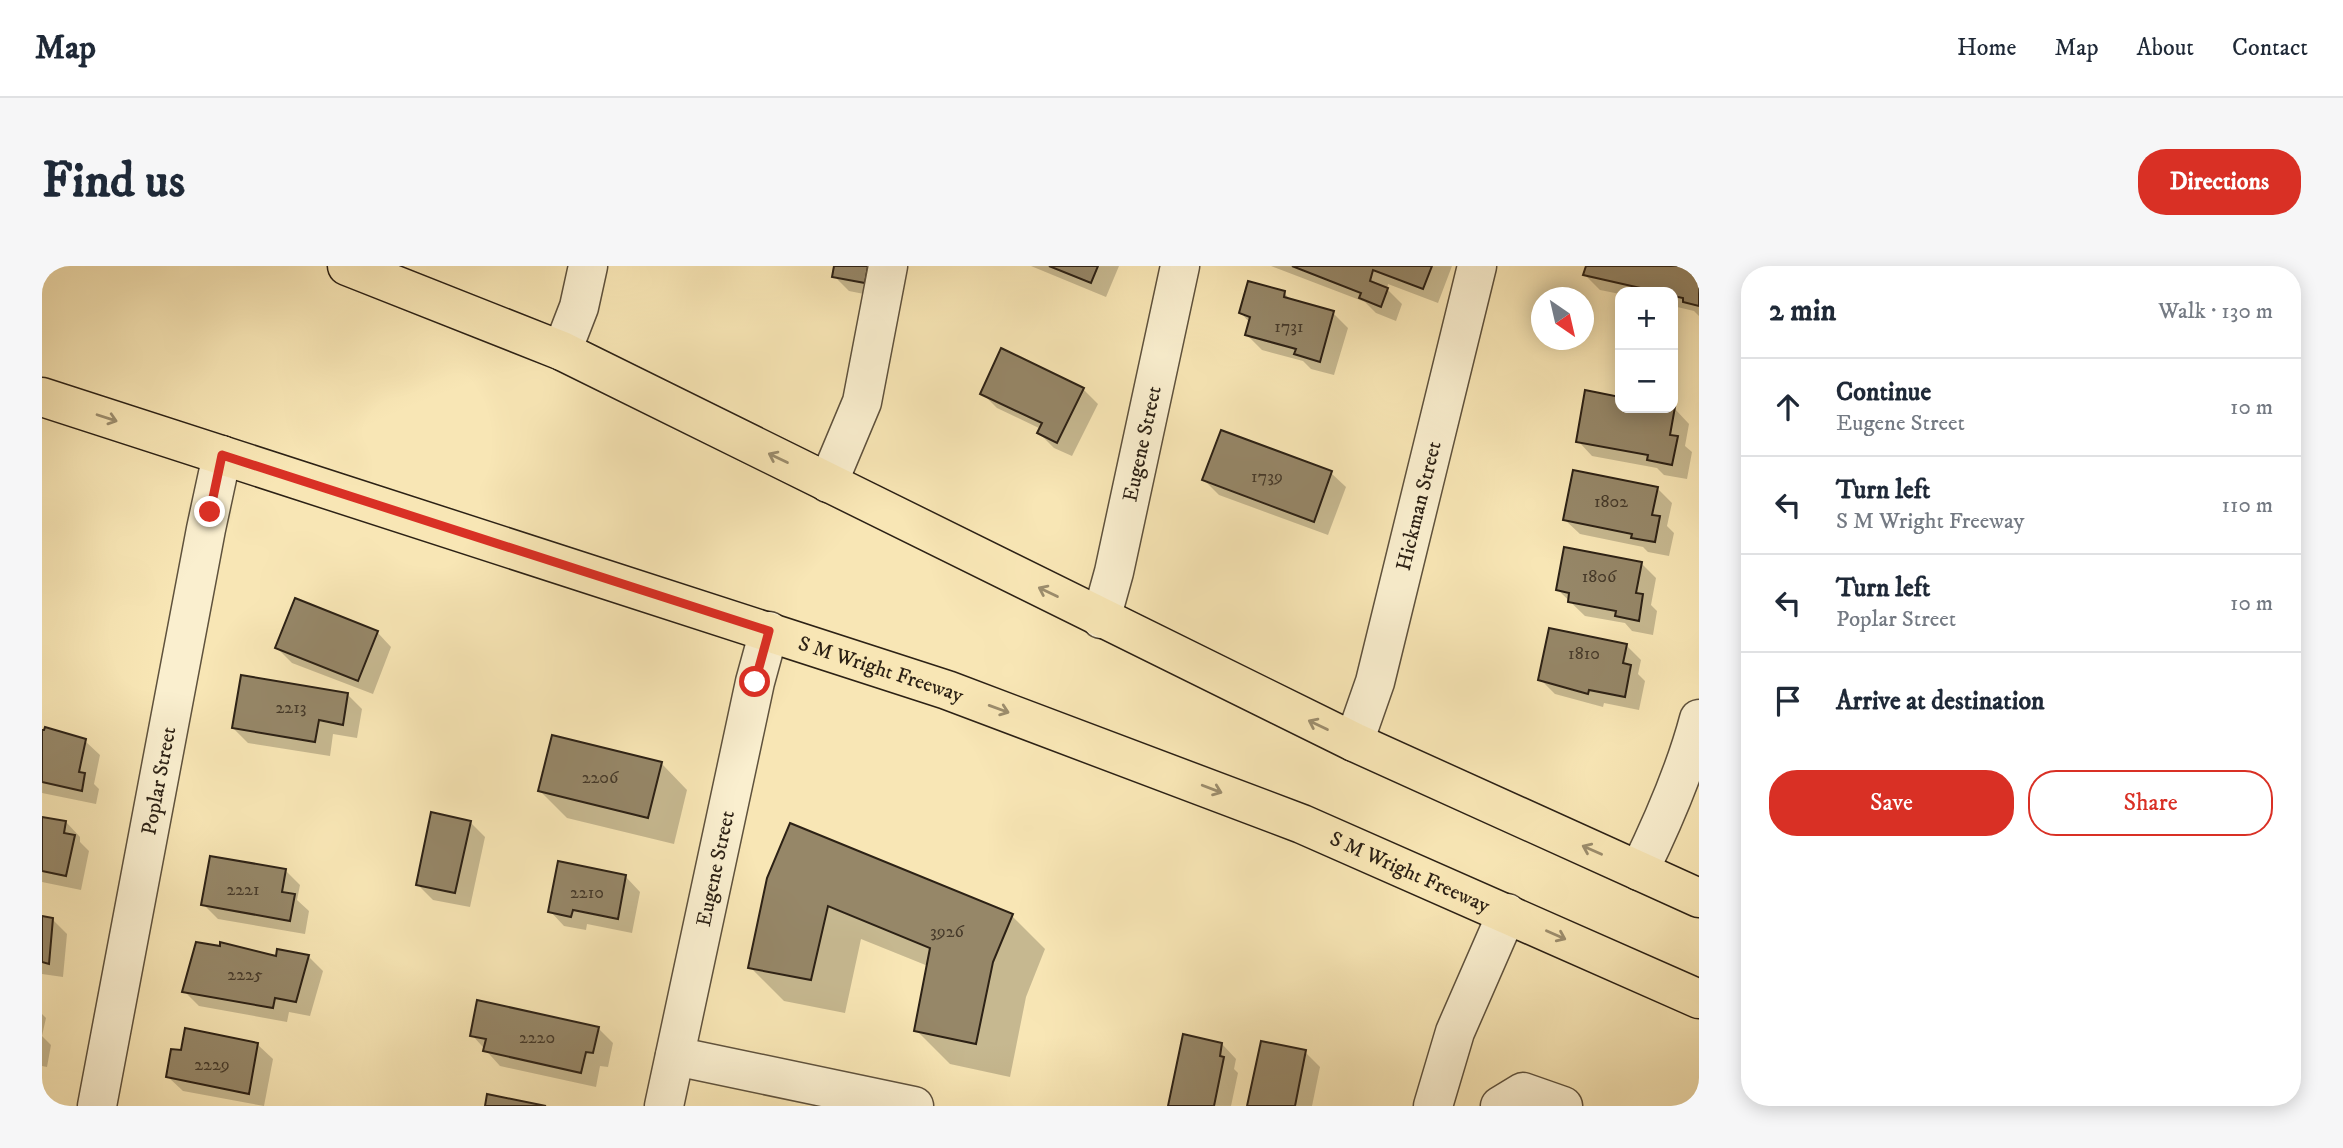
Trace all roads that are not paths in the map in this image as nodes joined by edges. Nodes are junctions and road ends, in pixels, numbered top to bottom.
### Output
1 (347, 266) edge
2 (589, 266) edge
3 (888, 266) edge
4 (1180, 266) edge
5 (1477, 266) edge
6 (562, 351) junction
7 (42, 397) edge
8 (222, 455) junction
9 (828, 483) junction
10 (1101, 618) junction
11 (769, 631) junction
12 (1699, 719) edge
13 (1354, 742) junction
14 (1639, 871) junction
15 (1699, 898) edge
16 (1507, 913) junction
17 (1699, 999) edge
18 (675, 1056) junction
19 (97, 1106) edge
20 (664, 1106) edge
21 (914, 1106) edge
22 (1433, 1106) edge
23 (1500, 1106) edge
24 (1563, 1106) edge

1 - 6 main road
2 - 6 street
3 - 9 street
4 - 10 street, Eugene Street
5 - 13 street, Hickman Street
9 -> 6 main road
7 -> 8 main road, S M Wright Freeway
8 - 11 main road, S M Wright Freeway
8 - 19 street, Poplar Street
10 -> 9 main road
13 -> 10 main road
11 -> 16 main road, S M Wright Freeway
11 - 18 street, Eugene Street
12 - 14 street
14 -> 13 main road
14 - 15 main road
16 -> 17 main road, S M Wright Freeway
16 - 22 street
18 - 20 street, Eugene Street
18 - 21 street
23 - 24 street

